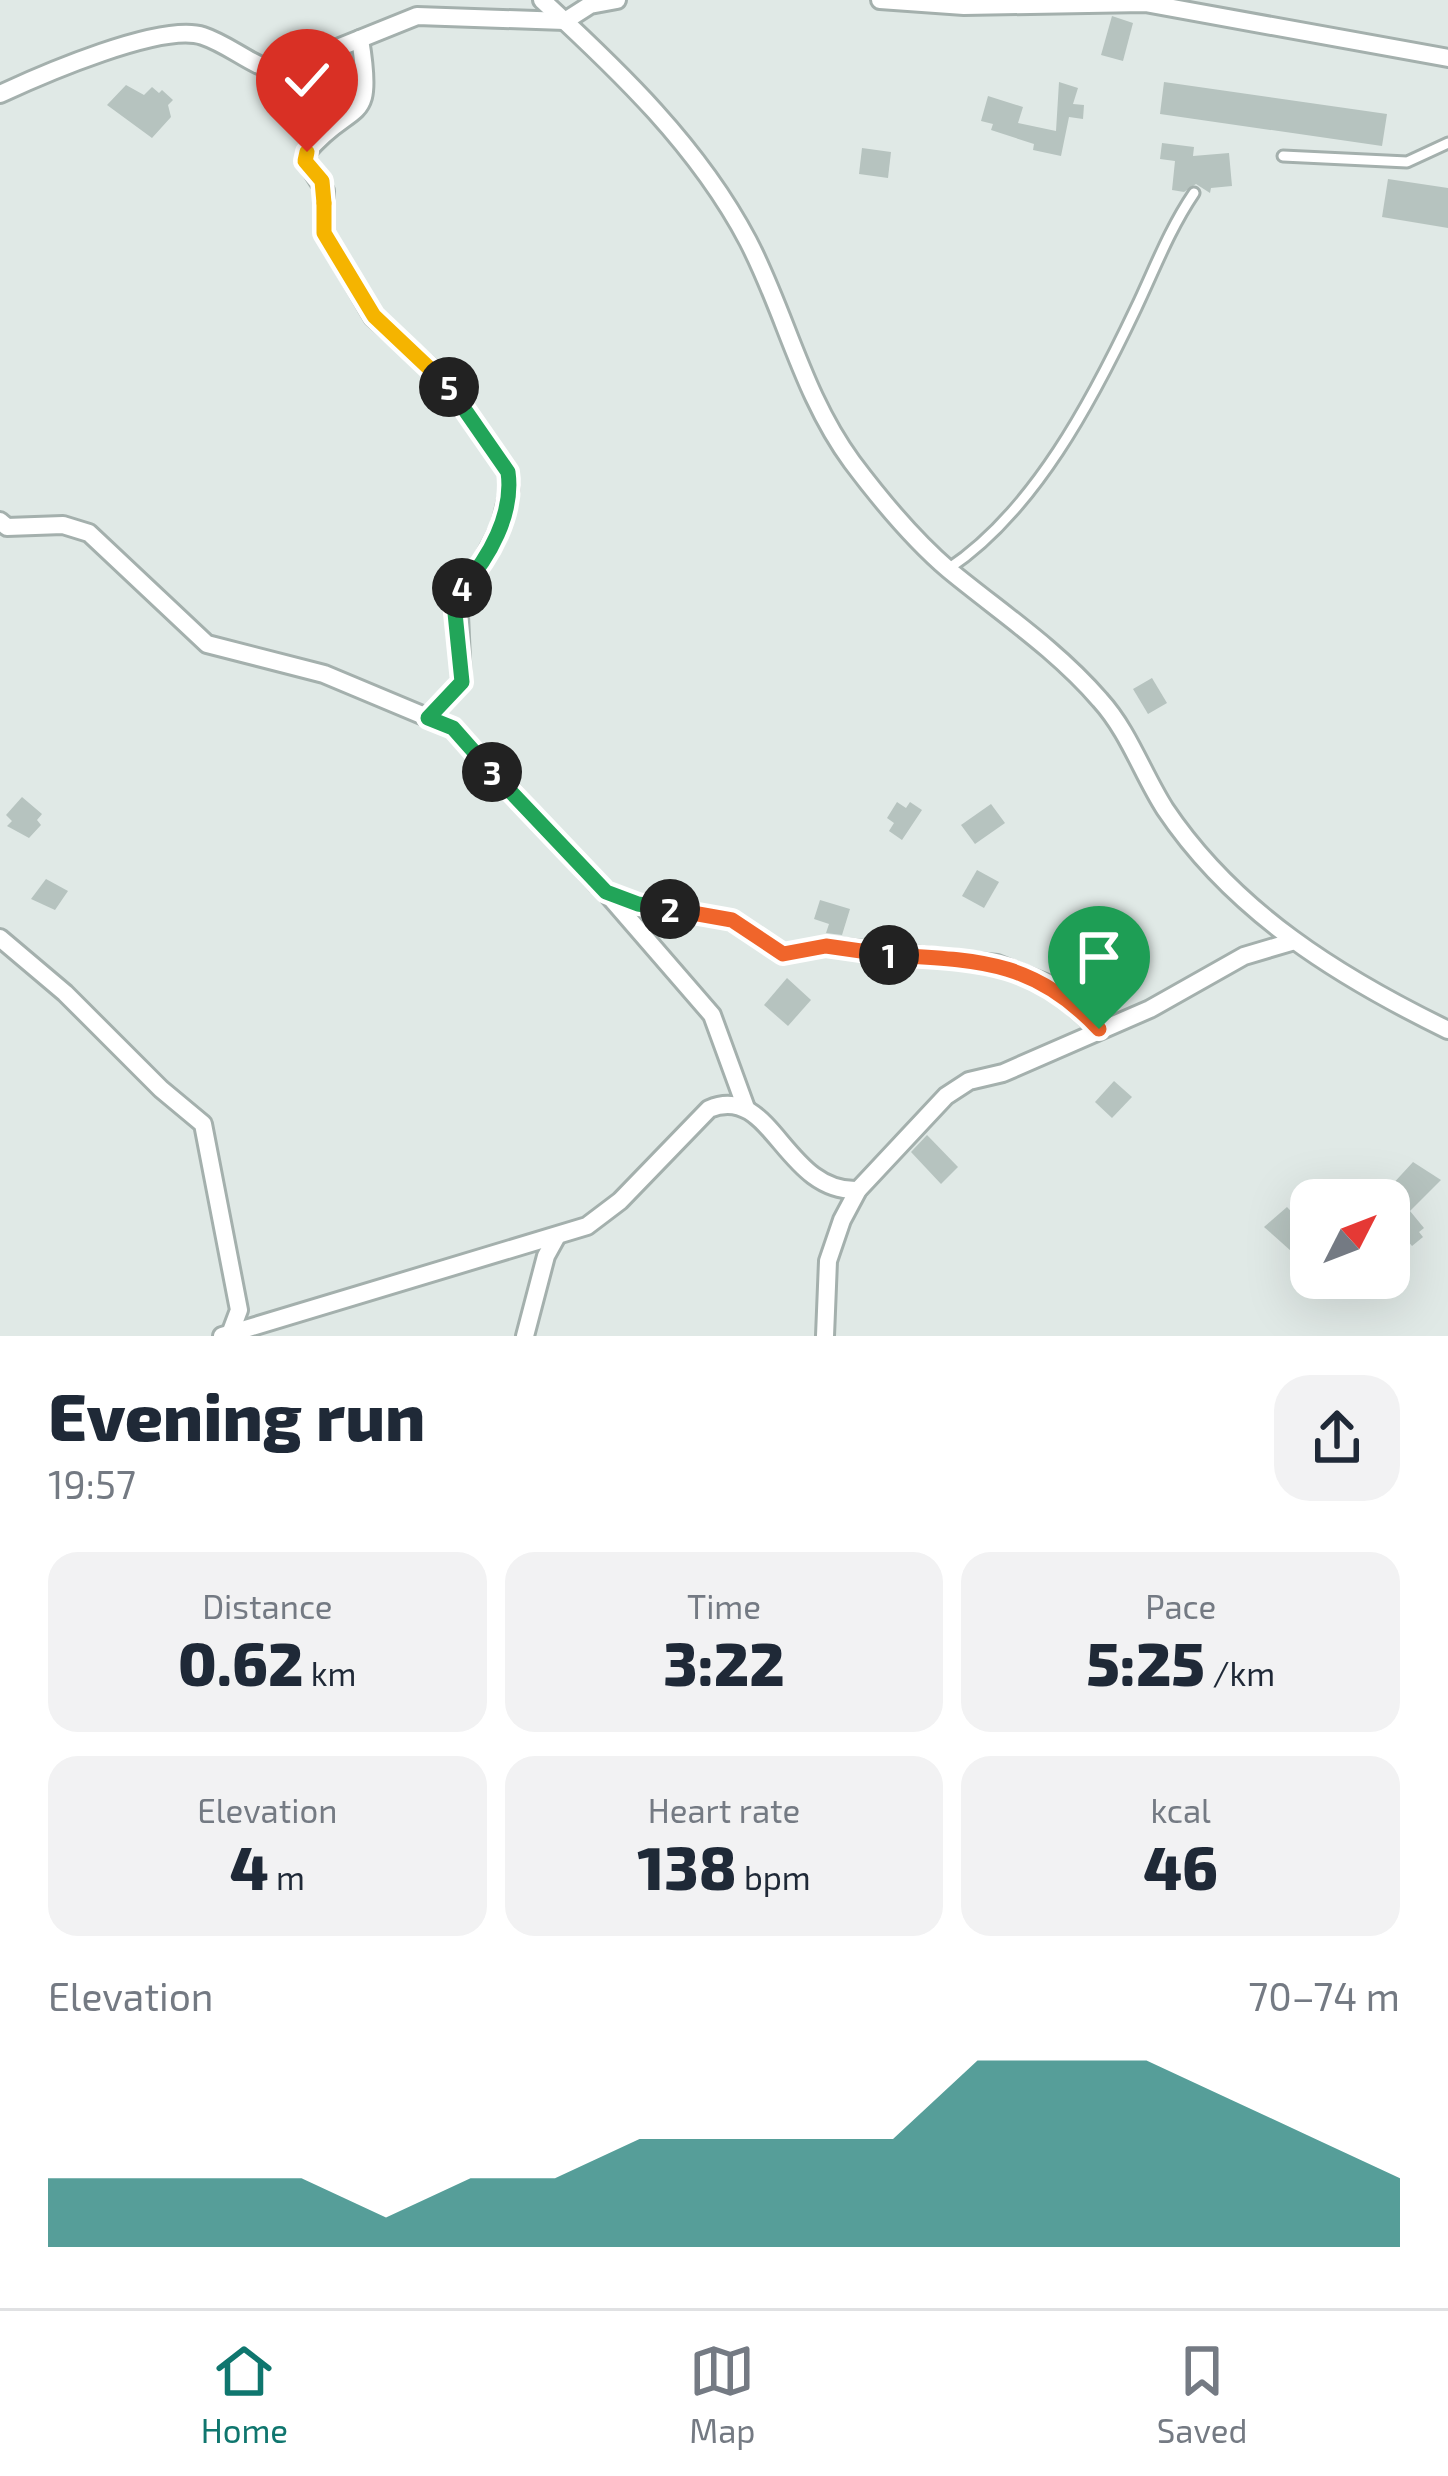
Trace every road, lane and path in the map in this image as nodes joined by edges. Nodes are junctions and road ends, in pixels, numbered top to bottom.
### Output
1 (542, 0) edge
2 (617, 0) edge
3 (880, 0) edge
4 (565, 21) junction
5 (360, 39) junction
6 (1448, 58) edge
7 (0, 94) edge
8 (1448, 143) edge
9 (1283, 156) dead end
10 (1194, 193) dead end
11 (0, 521) edge
12 (948, 569) junction
13 (428, 718) junction
14 (606, 892) junction
15 (0, 938) edge
16 (1291, 942) junction
17 (1099, 1029) junction
18 (1448, 1030) edge
19 (746, 1108) junction
20 (858, 1190) junction
21 (557, 1237) junction
22 (226, 1335) edge
23 (525, 1336) edge
24 (825, 1336) edge

1 - 4 street
2 - 4 street
3 - 6 street
4 - 5 street
4 - 12 street
5 - 7 street
5 - 13 street
8 - 9 lane
10 - 12 lane
11 - 13 street
12 - 16 street
13 - 14 street
14 - 17 street
14 - 19 street
15 - 22 street
16 - 17 street
16 - 18 street
17 - 20 street
19 - 20 street
19 - 21 street
20 - 24 street
21 - 22 street
21 - 23 street

